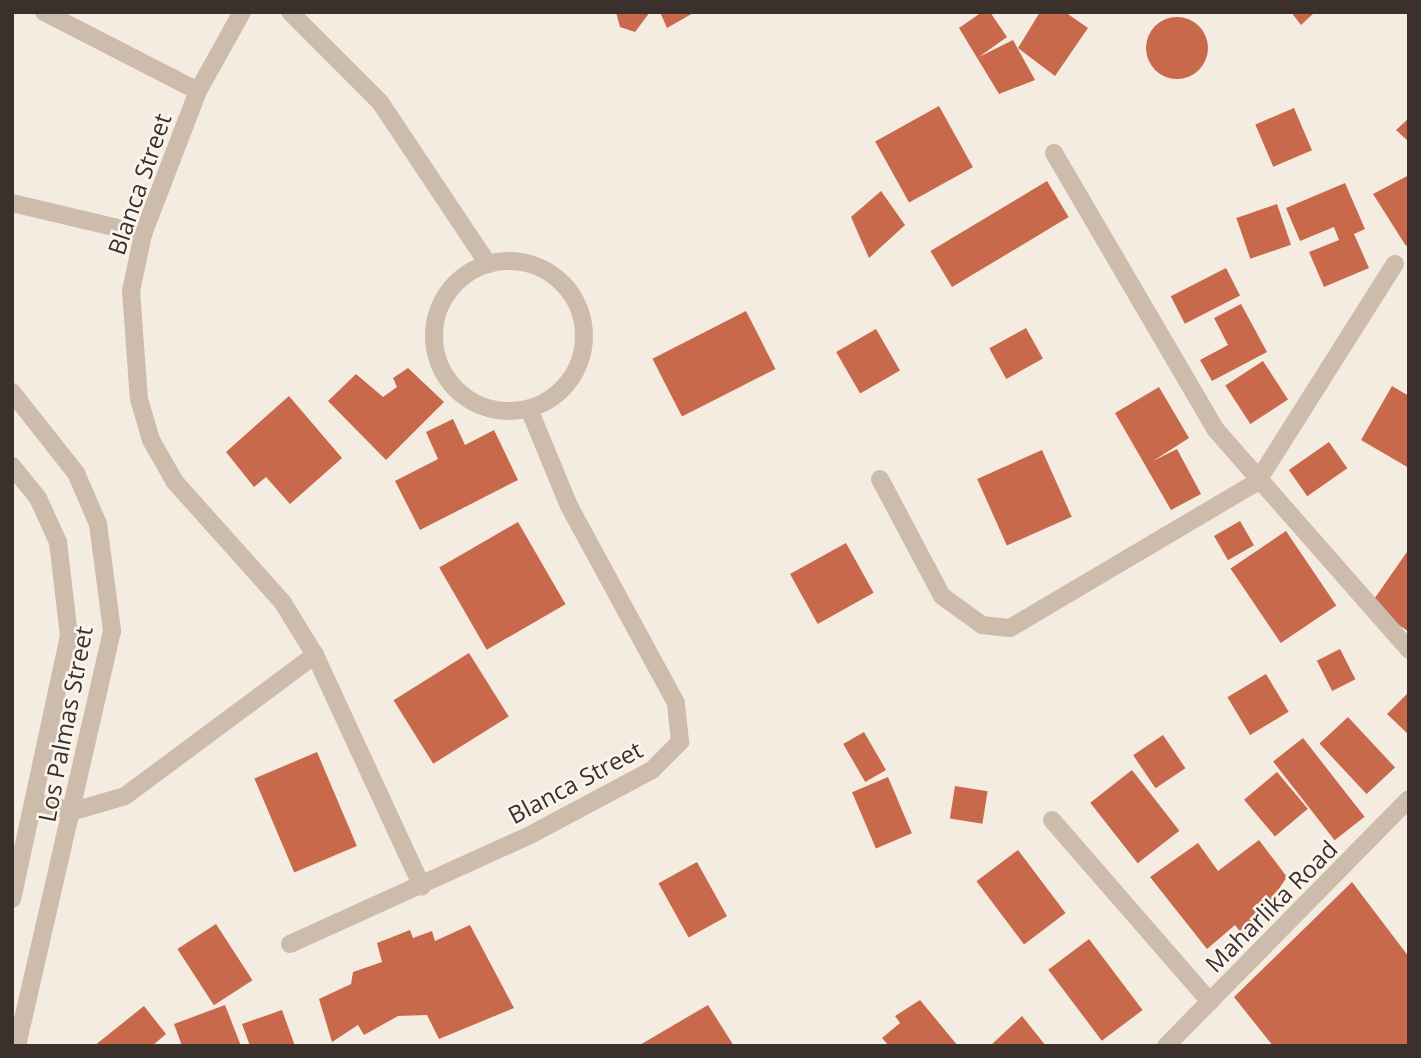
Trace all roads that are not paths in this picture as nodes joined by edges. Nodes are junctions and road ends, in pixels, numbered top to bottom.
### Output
1 (44, 12) edge
2 (242, 12) edge
3 (290, 12) edge
4 (198, 91) junction
5 (1054, 153) dead end
6 (12, 204) edge
7 (143, 234) junction
8 (488, 264) junction
9 (1395, 264) dead end
10 (12, 392) edge
11 (529, 409) junction
12 (12, 466) edge
13 (880, 479) dead end
14 (1257, 482) junction
15 (1409, 650) edge
16 (315, 655) junction
17 (1409, 799) edge
18 (34, 802) junction
19 (74, 811) junction
20 (1052, 820) dead end
21 (422, 887) junction
22 (12, 899) edge
23 (290, 944) dead end
24 (1210, 1002) junction
25 (17, 1046) edge
26 (1166, 1046) edge

1 - 4 street, Blanca Street
2 - 4 street, Blanca Street
3 - 8 street
4 - 7 street, Blanca Street
5 - 14 street
6 - 7 street
7 - 16 street, Blanca Street
8 - 11 street
8 - 11 street
9 - 14 street
10 - 19 street, Los Palmas Street
11 - 21 street, Blanca Street
12 - 18 street, Los Palmas Street
13 - 14 street
14 - 15 street
16 - 19 street
16 - 21 street, Blanca Street
17 - 24 street, Maharlika Road
18 - 19 street
18 - 22 street, Los Palmas Street
19 - 25 street, Los Palmas Street
20 - 24 street
21 - 23 street
24 - 26 street, Maharlika Road

